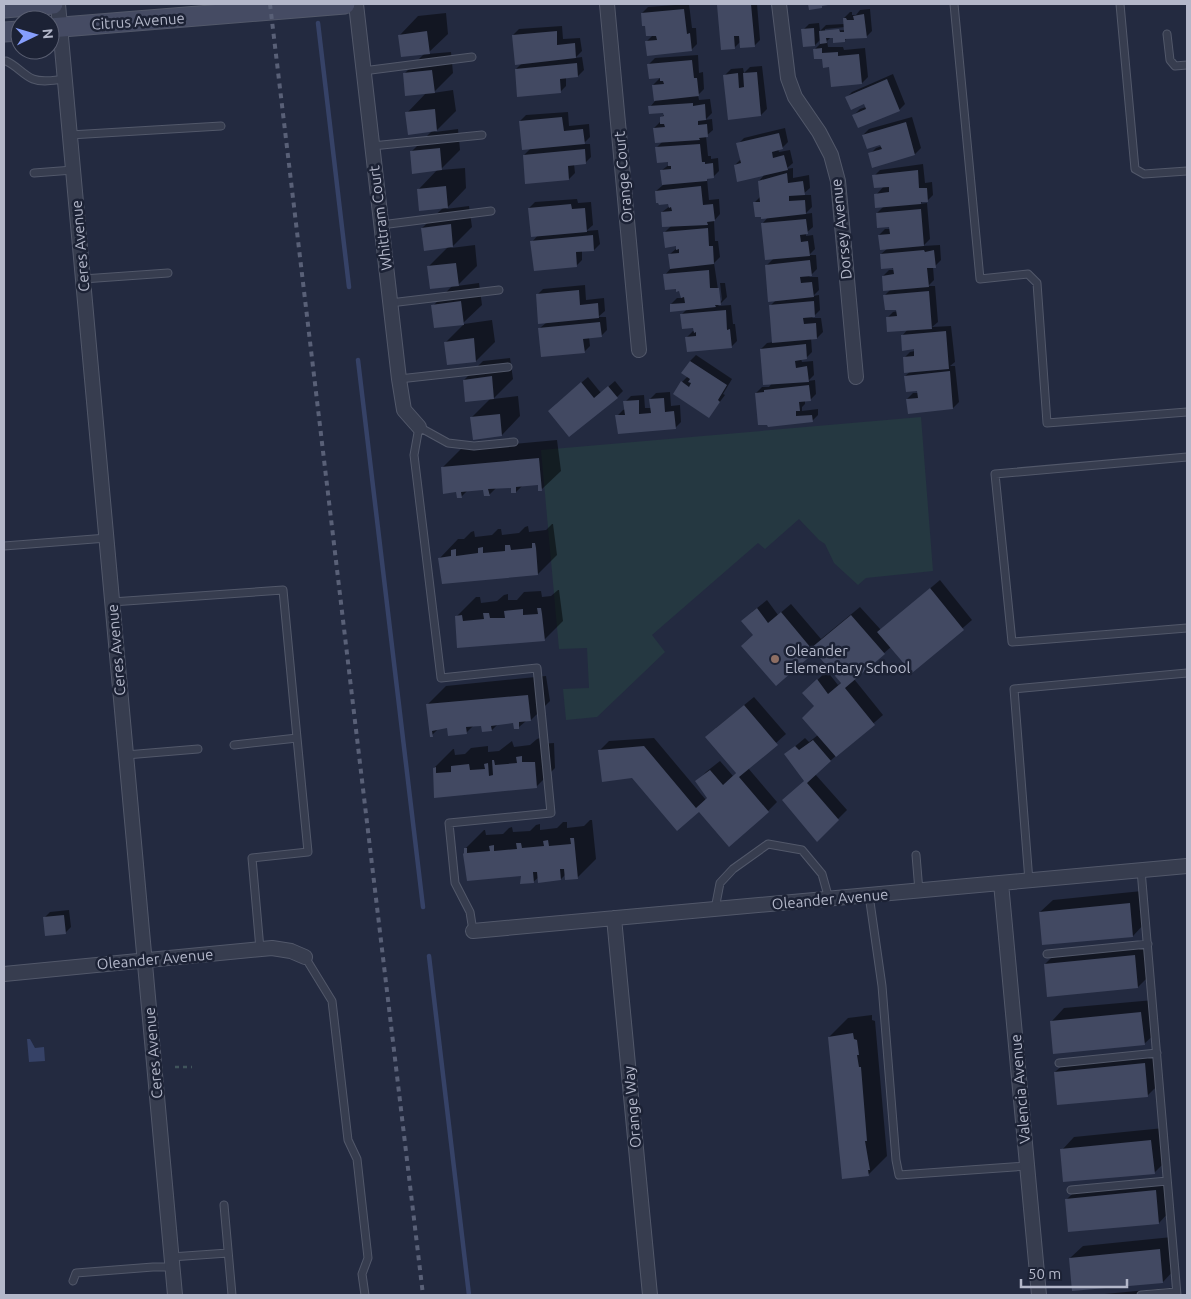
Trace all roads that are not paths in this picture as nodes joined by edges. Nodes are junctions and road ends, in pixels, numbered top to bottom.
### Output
1 (53, 4) edge
2 (345, 4) edge
3 (356, 4) edge
4 (606, 4) edge
5 (779, 4) edge
6 (954, 4) edge
7 (1120, 4) edge
8 (4, 8) edge
9 (60, 28) edge
10 (1167, 34) dead end
11 (60, 54) edge
12 (472, 57) dead end
13 (6, 61) dead end
14 (1187, 64) edge
15 (364, 71) junction
16 (65, 79) junction
17 (221, 126) dead end
18 (70, 135) junction
19 (482, 135) dead end
20 (372, 146) junction
21 (74, 170) junction
22 (1187, 171) edge
23 (34, 173) dead end
24 (491, 211) dead end
25 (381, 224) junction
26 (168, 273) dead end
27 (83, 279) junction
28 (499, 290) dead end
29 (390, 302) junction
30 (639, 350) dead end
31 (508, 367) dead end
32 (856, 377) dead end
33 (399, 378) junction
34 (1187, 412) edge
35 (419, 427) junction
36 (514, 442) dead end
37 (1187, 457) edge
38 (107, 538) junction
39 (4, 546) edge
40 (112, 602) junction
41 (1187, 628) edge
42 (1187, 673) edge
43 (297, 738) junction
44 (234, 745) dead end
45 (198, 749) dead end
46 (126, 755) junction
47 (916, 855) dead end
48 (1187, 866) edge
49 (1141, 870) junction
50 (1029, 881) junction
51 (1001, 884) junction
52 (919, 891) junction
53 (869, 895) junction
54 (829, 899) junction
55 (715, 910) junction
56 (614, 918) junction
57 (473, 931) joint
58 (1148, 944) junction
59 (260, 950) junction
60 (1047, 954) dead end
61 (305, 957) joint
62 (144, 960) junction
63 (4, 974) edge
64 (1157, 1053) junction
65 (1059, 1063) dead end
66 (1027, 1166) junction
67 (1167, 1181) junction
68 (1071, 1190) dead end
69 (224, 1205) dead end
70 (228, 1253) junction
71 (172, 1262) junction
72 (73, 1281) dead end
73 (1176, 1294) edge
74 (175, 1295) edge
75 (232, 1295) edge
76 (365, 1295) edge
77 (650, 1295) edge
78 (1039, 1295) edge
79 (1141, 1295) edge

1 - 8 main road
2 - 9 main road, Citrus Avenue
3 - 15 street, Whittram Court
4 - 30 street, Orange Court
5 - 32 street, Dorsey Avenue
6 - 34 lane
7 - 22 lane
10 - 14 lane
11 - 16 street, Ceres Avenue
12 - 15 lane
13 - 16 lane
15 - 20 street, Whittram Court
16 - 18 street, Ceres Avenue
17 - 18 lane
18 - 21 street, Ceres Avenue
19 - 20 lane
20 - 25 street, Whittram Court
21 - 23 lane
21 - 27 street, Ceres Avenue
24 - 25 lane
25 - 29 street, Whittram Court
26 - 27 lane
27 - 38 street, Ceres Avenue
28 - 29 lane
29 - 33 street, Whittram Court
31 - 33 lane
33 - 35 street, Whittram Court
35 - 36 lane
35 - 57 lane
37 - 41 lane
38 - 39 lane
38 - 40 street, Ceres Avenue
40 - 43 lane
40 - 46 street, Ceres Avenue
42 - 50 lane
43 - 44 lane
43 - 59 lane
45 - 46 lane
46 - 62 street, Ceres Avenue
47 - 52 lane
48 - 49 street, Oleander Avenue
49 - 50 street, Oleander Avenue
49 - 58 lane
50 - 51 street, Oleander Avenue
51 - 52 street, Oleander Avenue
51 - 66 street, Valencia Avenue
52 - 53 street, Oleander Avenue
53 - 54 street, Oleander Avenue
53 - 66 lane
54 - 55 street, Oleander Avenue
54 - 55 lane
55 - 56 street, Oleander Avenue
56 - 57 street, Oleander Avenue
56 - 77 street, Orange Way
58 - 60 lane
58 - 64 lane
59 - 61 street, Oleander Avenue
59 - 62 street, Oleander Avenue
61 - 76 lane
62 - 63 street, Oleander Avenue
62 - 71 street, Ceres Avenue
64 - 65 lane
64 - 67 lane
66 - 78 street, Valencia Avenue
67 - 68 lane
67 - 73 lane
69 - 70 lane
70 - 71 lane
70 - 75 lane
71 - 72 lane
71 - 74 street, Ceres Avenue
73 - 79 lane

